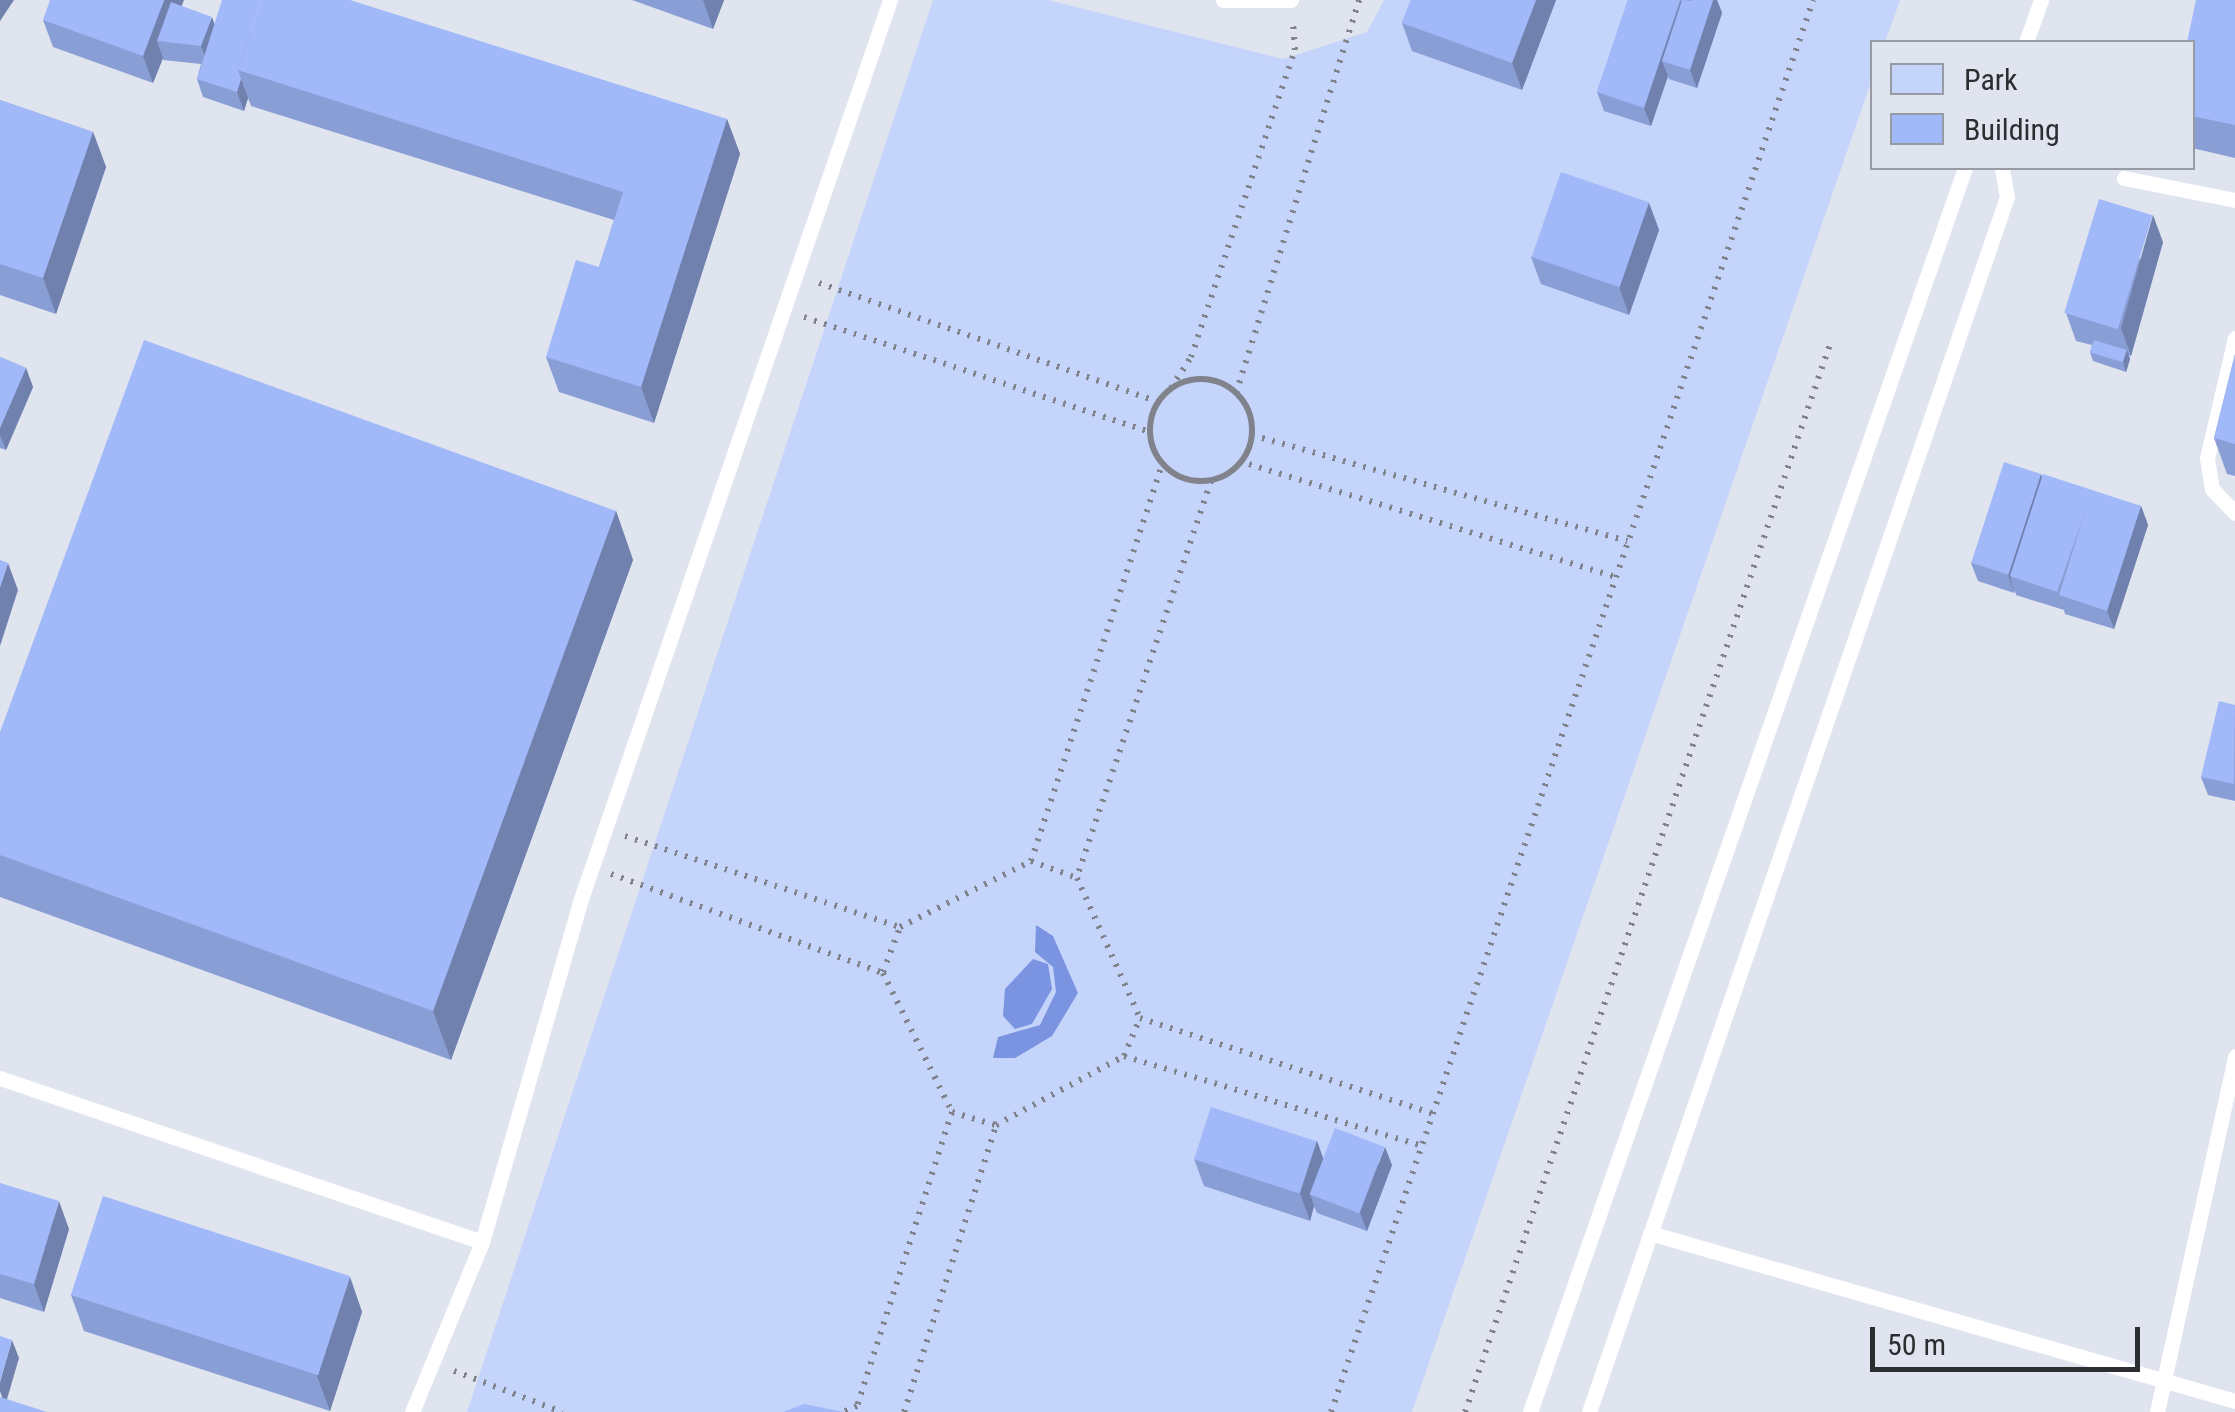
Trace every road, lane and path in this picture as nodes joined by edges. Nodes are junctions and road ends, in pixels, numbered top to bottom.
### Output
1 (890, 0) edge
2 (1223, 0) edge
3 (1292, 0) edge
4 (1359, 0) edge
5 (1813, 0) edge
6 (2040, 0) edge
7 (2027, 40) edge
8 (1964, 170) edge
9 (2002, 170) edge
10 (2124, 178) dead end
11 (2235, 200) edge
12 (794, 274) junction
13 (781, 310) junction
14 (2235, 338) edge
15 (1830, 341) dead end
16 (1171, 388) junction
17 (1236, 393) junction
18 (1158, 402) junction
19 (1149, 432) junction
20 (1252, 436) junction
21 (1239, 462) junction
22 (1162, 465) junction
23 (1211, 481) junction
24 (2235, 513) edge
25 (1627, 540) junction
26 (1615, 577) junction
27 (604, 829) junction
28 (1030, 862) junction
29 (592, 867) junction
30 (1077, 878) junction
31 (900, 926) junction
32 (883, 973) junction
33 (1140, 1018) junction
34 (1124, 1056) junction
35 (2235, 1056) edge
36 (0, 1078) edge
37 (952, 1112) junction
38 (1433, 1114) junction
39 (996, 1125) junction
40 (1422, 1146) junction
41 (1650, 1233) junction
42 (482, 1242) junction
43 (429, 1362) junction
44 (2164, 1385) junction
45 (2235, 1401) edge
46 (412, 1412) edge
47 (562, 1412) edge
48 (843, 1412) edge
49 (904, 1412) edge
50 (1331, 1412) edge
51 (1465, 1412) edge
52 (1530, 1412) edge
53 (1588, 1412) edge
54 (2157, 1412) edge

1 - 12 lane
2 - 3 lane
3 - 16 path
4 - 17 path
5 - 25 path
6 - 7 lane
8 - 52 lane
9 - 41 lane
10 - 11 lane
12 - 13 lane
12 - 18 path
13 - 19 path
13 - 27 lane
14 - 24 lane
15 - 51 path
16 - 17 path
16 - 18 path
17 - 20 path
18 - 19 path
19 - 22 path
20 - 21 path
20 - 25 path
21 - 23 path
21 - 26 path
22 - 23 path
22 - 28 path
23 - 30 path
25 - 26 path
26 - 38 path
27 - 29 lane
27 - 31 path
28 - 30 path
28 - 31 path
29 - 32 path
29 - 42 lane
30 - 33 path
31 - 32 path
32 - 37 path
33 - 34 path
33 - 38 path
34 - 39 path
34 - 40 path
35 - 44 lane
36 - 42 lane
37 - 39 path
37 - 48 path
38 - 40 path
39 - 49 path
40 - 50 path
41 - 44 lane
41 - 53 lane
42 - 43 lane
43 - 46 lane
43 - 47 path
44 - 45 lane
44 - 54 lane

